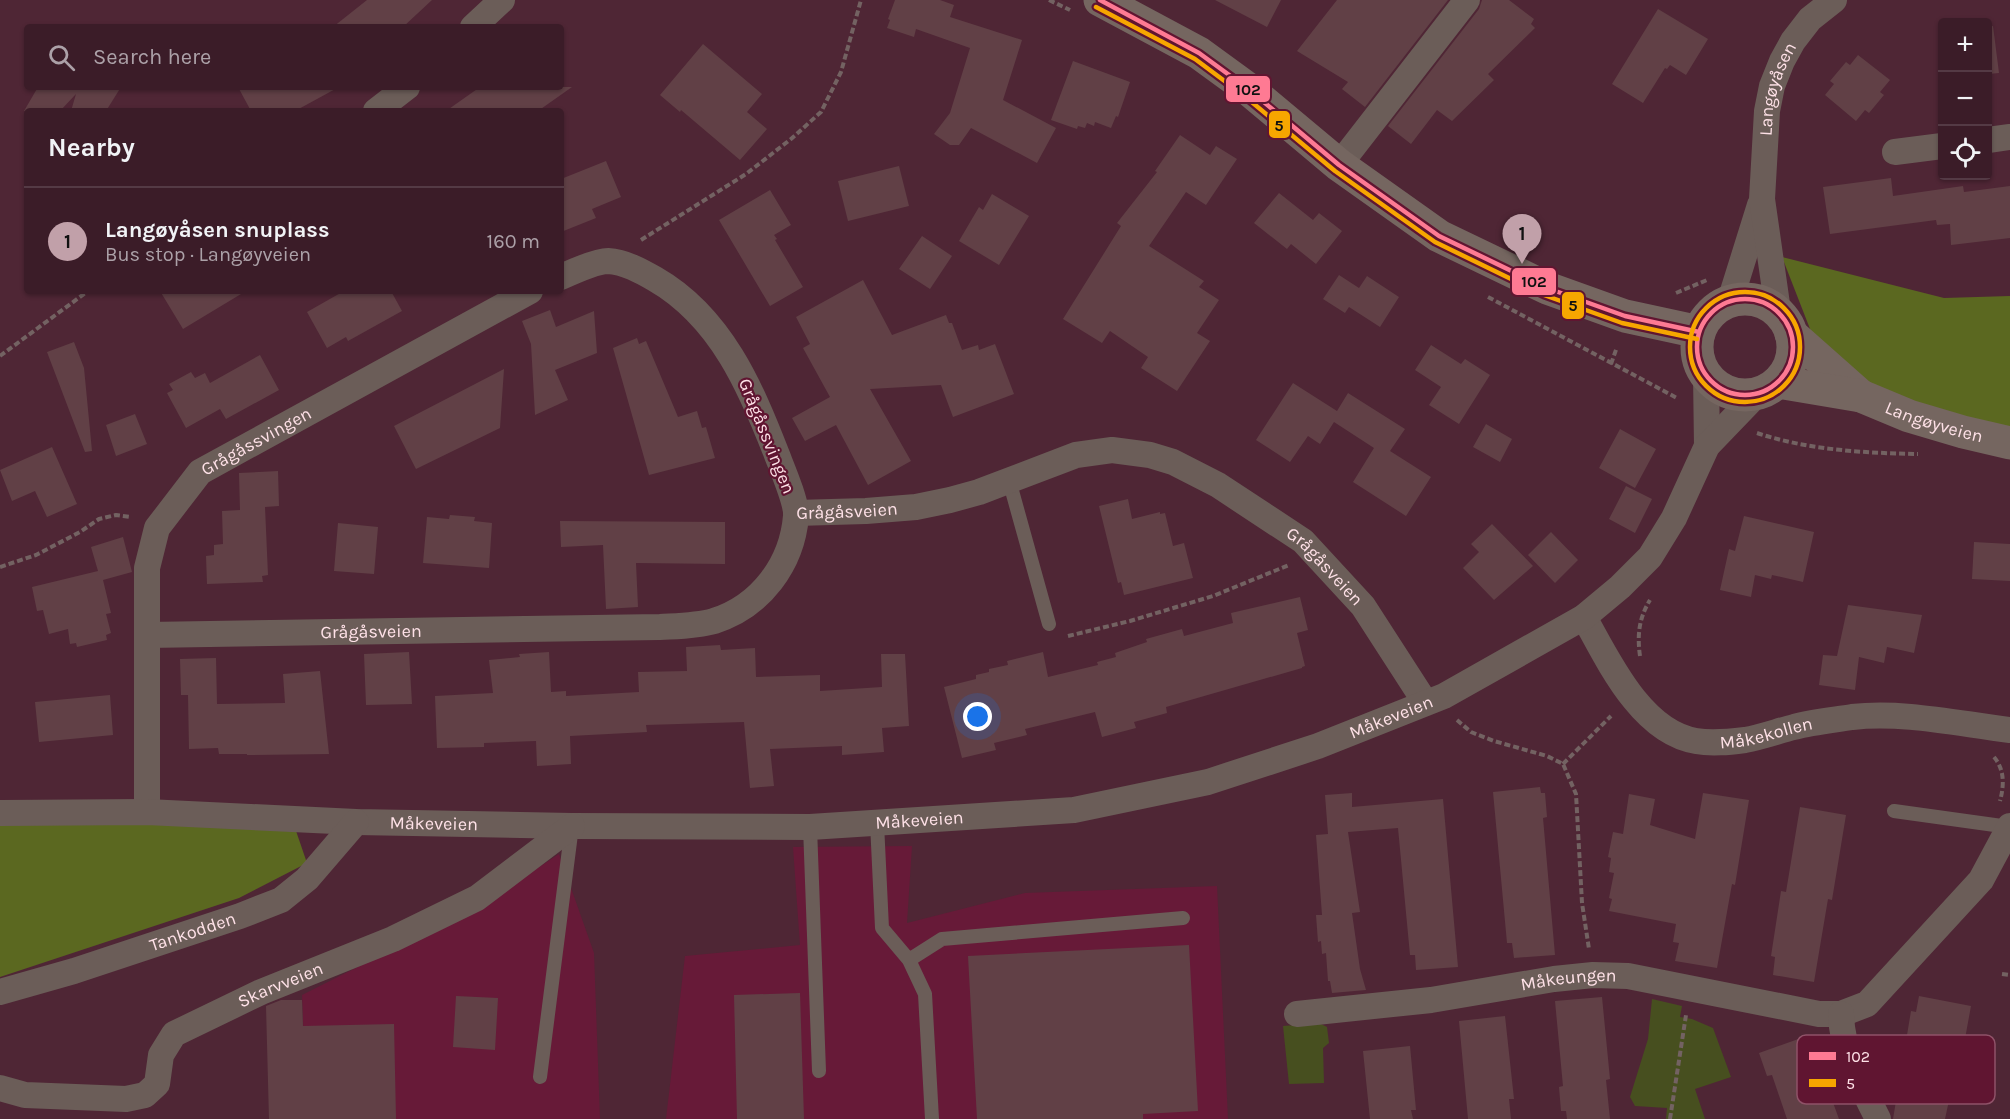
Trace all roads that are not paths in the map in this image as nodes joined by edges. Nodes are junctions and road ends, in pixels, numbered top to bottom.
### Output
1 (502, 0) edge
2 (1100, 0) edge
3 (1467, 0) edge
4 (1834, 0) edge
5 (476, 24) edge
6 (403, 90) edge
7 (380, 108) edge
8 (2010, 136) edge
9 (1992, 139) edge
10 (1938, 147) edge
11 (1895, 152) dead end
12 (1339, 165) junction
13 (1762, 199) junction
14 (564, 276) edge
15 (525, 294) edge
16 (1730, 301) junction
17 (1785, 322) junction
18 (1699, 332) junction
19 (1706, 375) junction
20 (1768, 387) junction
21 (1861, 396) junction
22 (2010, 443) edge
23 (1707, 446) junction
24 (1009, 480) junction
25 (796, 513) junction
26 (1584, 617) junction
27 (1049, 624) road end
28 (147, 635) junction
29 (1435, 699) junction
30 (2010, 730) edge
31 (1894, 810) dead end
32 (147, 812) junction
33 (0, 813) edge
34 (356, 822) junction
35 (877, 823) junction
36 (572, 826) junction
37 (2010, 826) edge
38 (810, 827) junction
39 (1183, 918) dead end
40 (909, 960) junction
41 (0, 992) edge
42 (1297, 1014) dead end
43 (1841, 1014) junction
44 (1841, 1035) edge
45 (819, 1071) dead end
46 (540, 1077) dead end
47 (0, 1088) edge
48 (1871, 1104) edge
49 (932, 1119) edge
50 (1878, 1119) edge

1 - 5 street
2 - 12 main road
3 - 12 street
4 - 13 street, Langøyåsen
6 - 7 street
8 - 9 street
10 - 11 street
12 - 18 main road
13 - 16 street, Langøyåsen
13 - 17 street, Langøyåsen
14 - 25 street, Grågåssvingen
15 - 28 street, Grågåssvingen
16 - 17 main road
16 - 18 main road
17 - 20 main road
17 - 21 main road, Langøyveien
18 - 19 main road
19 - 20 main road
19 - 23 street, Måkeveien
20 - 21 main road, Langøyveien
20 - 23 street, Måkeveien
21 - 22 main road, Langøyveien
23 - 26 street, Måkeveien
24 - 25 street, Grågåsveien
24 - 27 lane
24 - 29 street, Grågåsveien
25 - 28 street, Grågåsveien
26 - 29 street, Måkeveien
26 - 30 street, Måkekollen
28 - 32 street, Grågåssvingen
29 - 35 street, Måkeveien
31 - 37 lane
32 - 33 street, Måkeveien
32 - 34 street, Måkeveien
34 - 36 street, Måkeveien
34 - 41 street, Tankodden
35 - 38 street, Måkeveien
35 - 40 lane
36 - 38 street, Måkeveien
36 - 46 lane
36 - 47 street, Skarvveien
37 - 43 street
38 - 45 lane
39 - 40 lane
40 - 49 lane
42 - 43 street, Måkeungen
43 - 44 street
48 - 50 street

